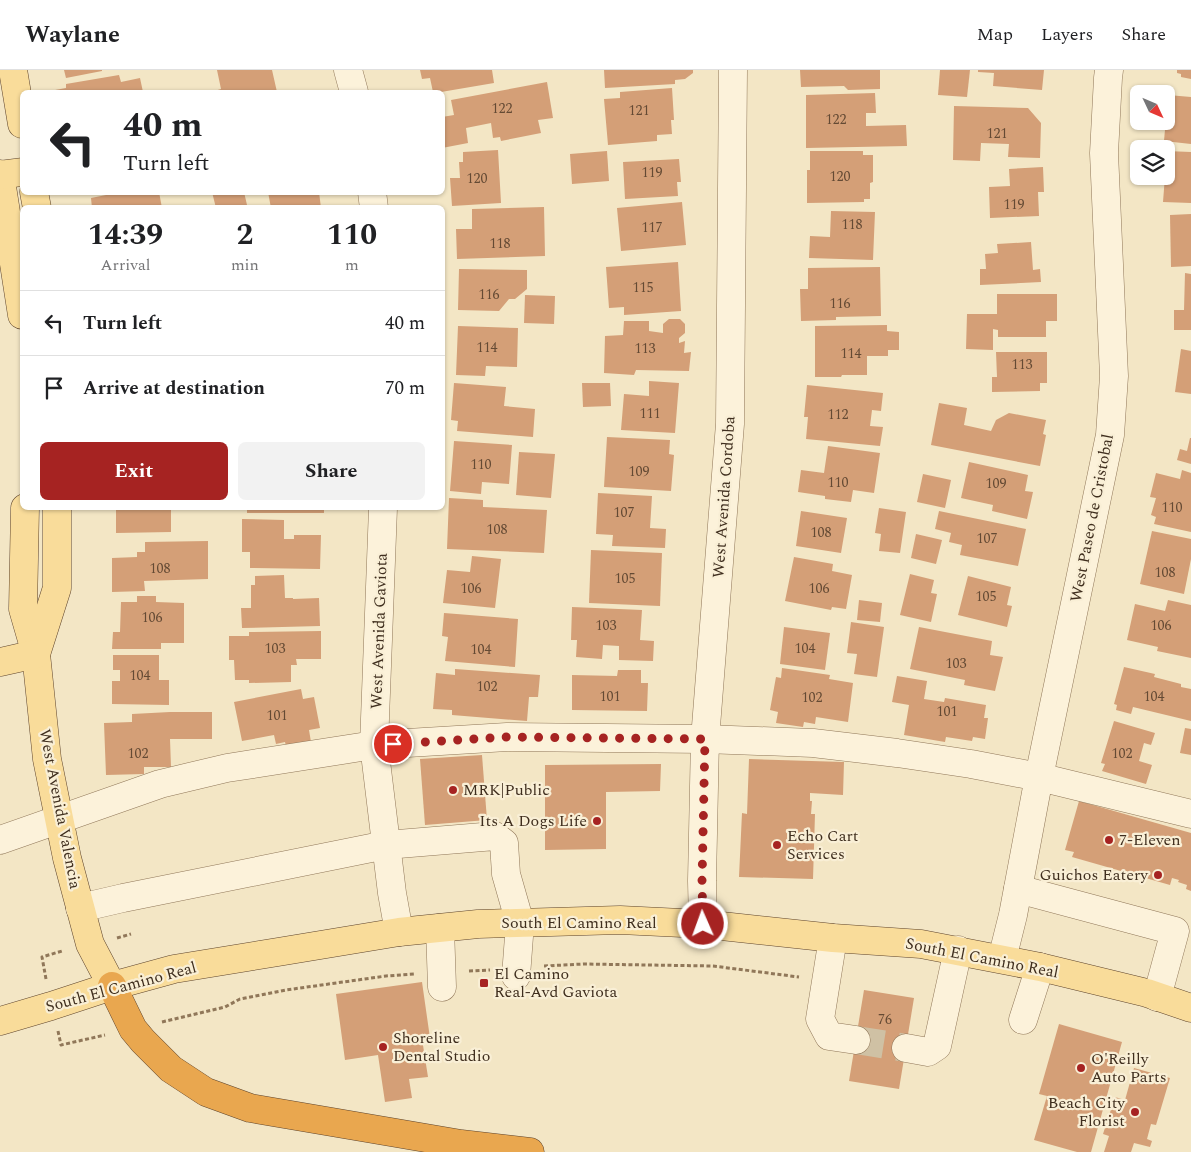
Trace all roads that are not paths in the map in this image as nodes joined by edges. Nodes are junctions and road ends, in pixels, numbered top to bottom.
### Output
1 (13, 70) edge
2 (348, 70) edge
3 (733, 70) edge
4 (1109, 70) edge
5 (353, 90) edge
6 (20, 112) edge
7 (20, 172) edge
8 (0, 175) edge
9 (20, 302) edge
10 (25, 510) edge
11 (57, 510) edge
12 (383, 510) edge
13 (36, 654) junction
14 (0, 662) edge
15 (705, 739) junction
16 (374, 745) junction
17 (1039, 777) junction
18 (1191, 814) edge
19 (59, 819) junction
20 (0, 840) edge
21 (386, 845) junction
22 (1018, 889) junction
23 (80, 908) junction
24 (520, 922) junction
25 (703, 924) junction
26 (440, 928) junction
27 (399, 932) junction
28 (833, 938) junction
29 (958, 950) junction
30 (1002, 959) junction
31 (1040, 967) junction
32 (516, 972) road end
33 (442, 980) road end
34 (112, 986) junction
35 (1157, 997) junction
36 (1191, 1008) edge
37 (1023, 1020) dead end
38 (0, 1021) edge
39 (856, 1040) tunnel mouth
40 (906, 1048) tunnel mouth
41 (530, 1152) edge

1 - 6 main road
2 - 5 street
3 - 15 street, West Avenida Cordoba
4 - 17 street, West Paseo de Cristobal
7 - 8 main road
8 - 9 main road
10 - 13 main road, West Avenida Valencia
11 - 13 main road, West Avenida Valencia
12 - 16 street, West Avenida Gaviota
13 - 14 main road
13 - 19 main road, West Avenida Valencia
15 - 16 street
15 - 17 street
15 - 25 street, West Avenida Cordoba
16 - 19 street
16 - 21 street, West Avenida Gaviota
17 - 18 street
17 - 22 street, West Paseo de Cristobal
19 - 20 street
19 - 23 main road, West Avenida Valencia
21 - 23 street
21 - 24 street
21 - 27 street, West Avenida Gaviota
22 - 30 street, West Paseo de Cristobal
22 - 35 street
23 - 34 main road, West Avenida Valencia
24 - 25 main road, South El Camino Real
24 - 26 main road, South El Camino Real
24 - 32 street
25 - 28 main road, South El Camino Real
26 - 27 main road, South El Camino Real
26 - 33 street
27 - 34 main road, South El Camino Real
28 - 29 main road, South El Camino Real
28 - 39 street
29 - 30 main road, South El Camino Real
29 - 40 street
30 - 31 main road, South El Camino Real
31 - 35 main road, South El Camino Real
31 - 37 street
34 - 38 main road, South El Camino Real
34 - 41 highway
35 - 36 main road, South El Camino Real

